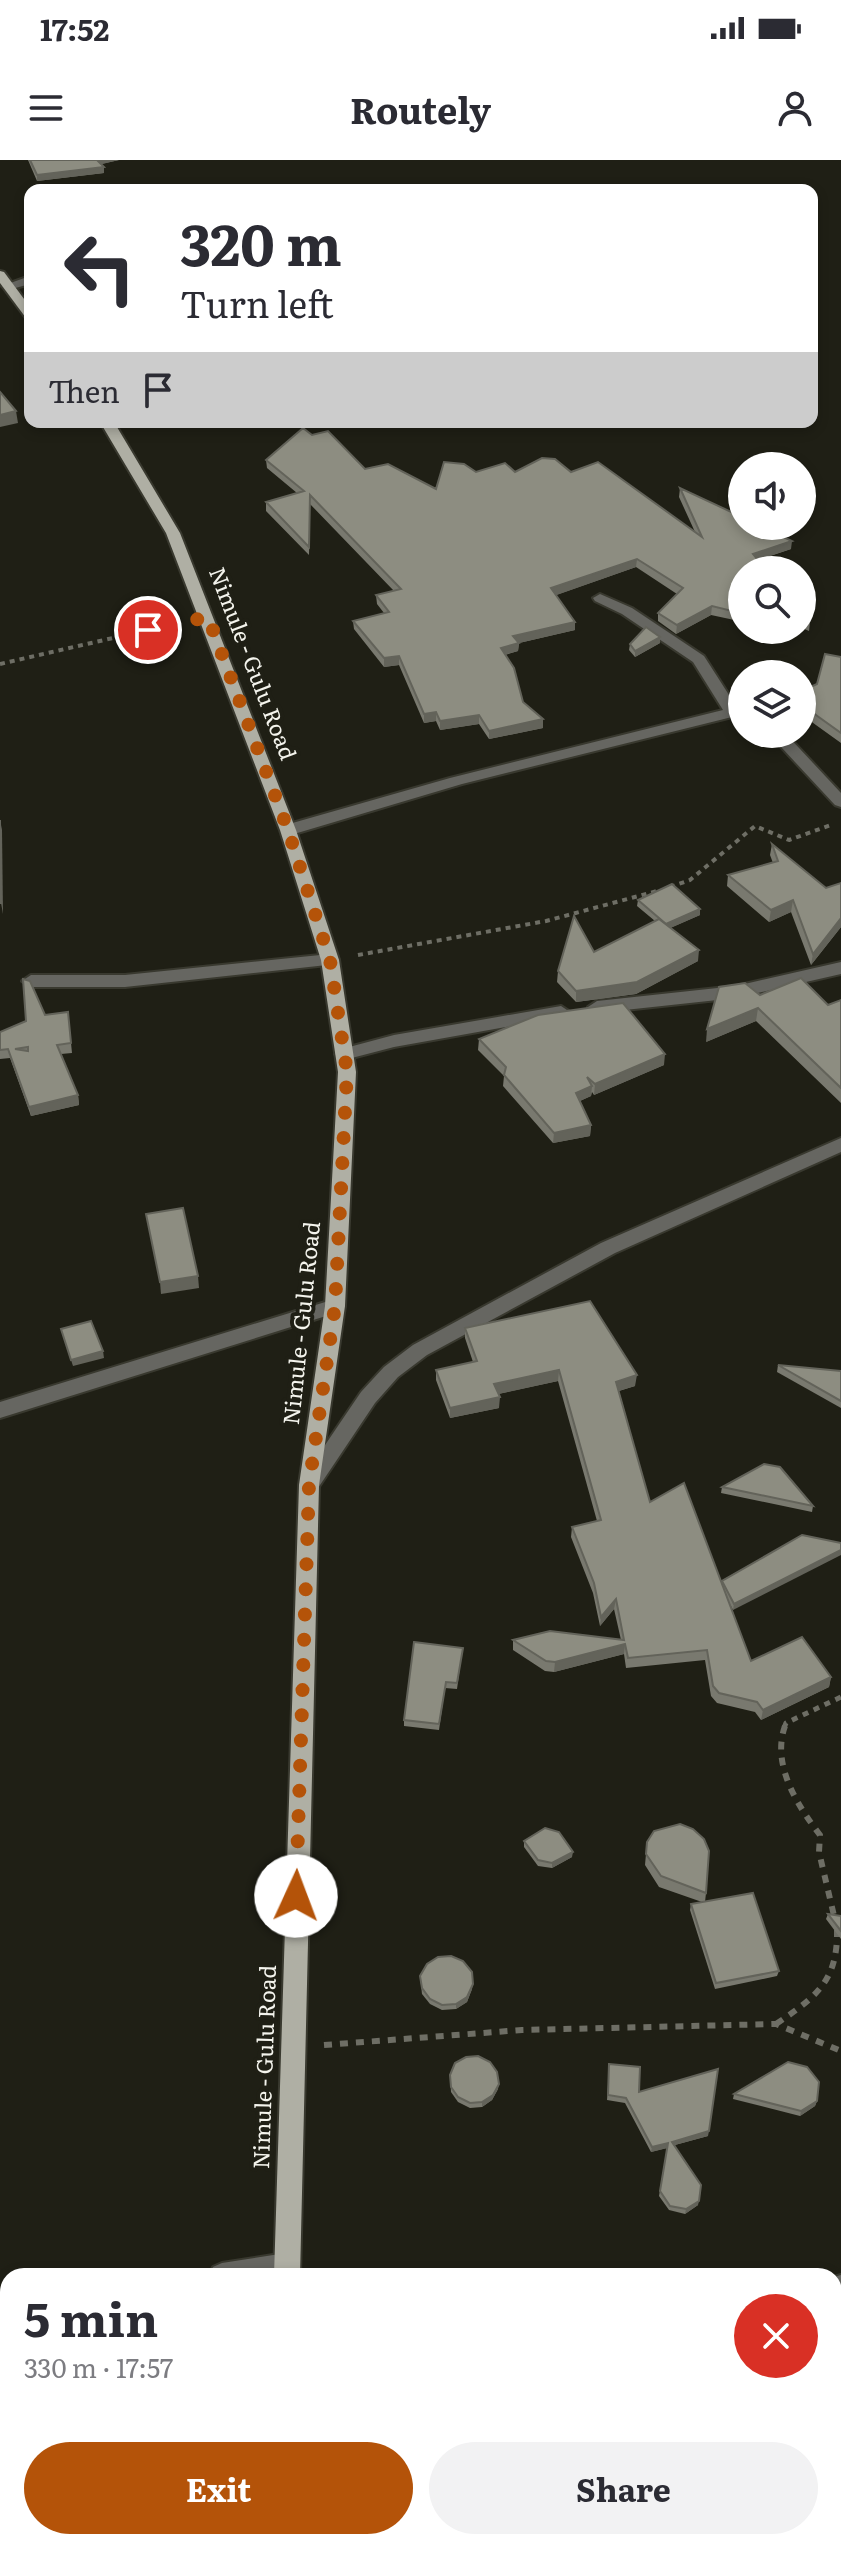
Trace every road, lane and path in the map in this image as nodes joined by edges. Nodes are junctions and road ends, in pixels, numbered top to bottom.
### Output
1 (4, 280) edge
2 (24, 307) edge
3 (111, 428) edge
4 (600, 598) dead end
5 (208, 617) junction
6 (0, 664) edge
7 (728, 701) edge
8 (728, 716) edge
9 (790, 748) edge
10 (841, 802) edge
11 (841, 822) edge
12 (288, 830) junction
13 (330, 960) junction
14 (841, 968) edge
15 (31, 981) edge
16 (344, 1054) junction
17 (841, 1145) edge
18 (335, 1306) junction
19 (0, 1410) edge
20 (309, 1485) junction
21 (841, 1697) edge
22 (776, 2024) junction
23 (292, 2047) junction
24 (841, 2051) edge
25 (286, 2268) edge

1 - 2 main road
3 - 5 main road, Nimule - Gulu Road
4 - 7 street
5 - 6 path
5 - 12 main road, Nimule - Gulu Road
8 - 12 street
9 - 10 street
11 - 13 path
12 - 13 main road, Nimule - Gulu Road
13 - 15 street
13 - 16 main road, Nimule - Gulu Road
14 - 16 street
16 - 18 main road, Nimule - Gulu Road
17 - 20 street
18 - 19 street
18 - 20 main road, Nimule - Gulu Road
20 - 23 main road, Nimule - Gulu Road
21 - 22 path
22 - 23 path
22 - 24 path
23 - 25 main road, Nimule - Gulu Road

